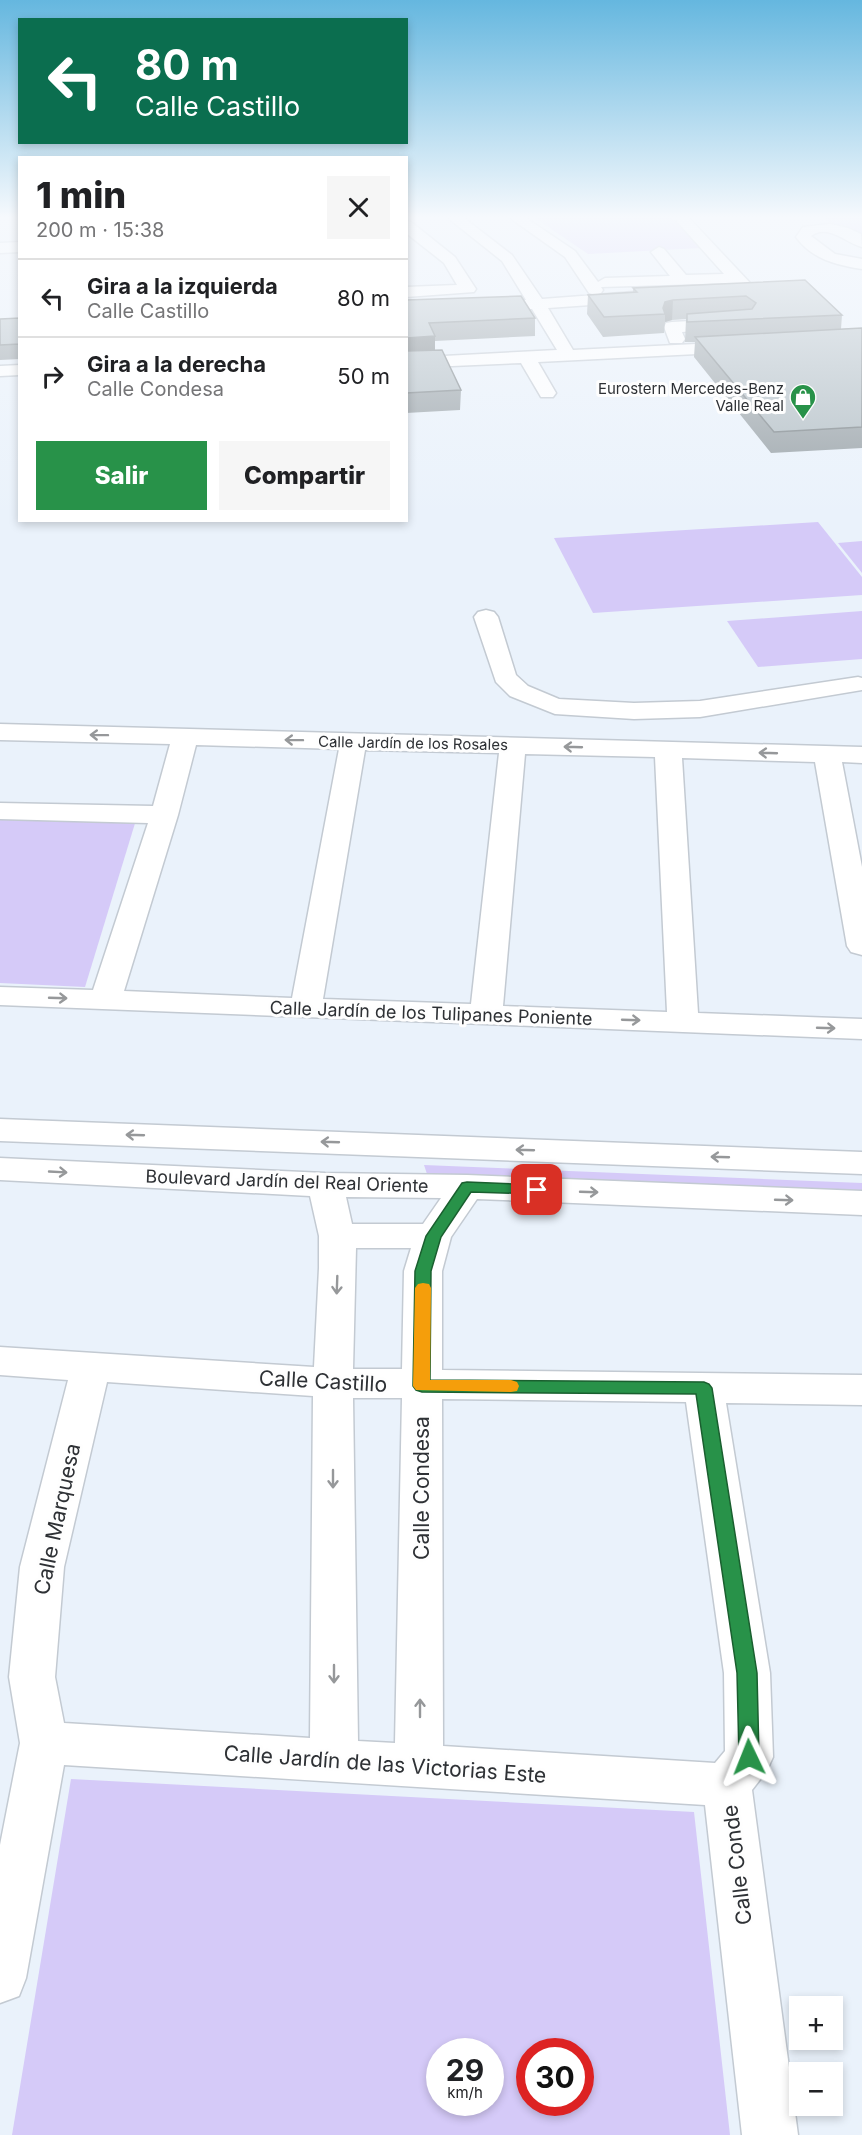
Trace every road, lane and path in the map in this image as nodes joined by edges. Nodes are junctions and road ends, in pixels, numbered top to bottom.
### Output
1 (545, 318) edge
2 (564, 349) junction
3 (408, 351) edge
4 (526, 357) junction
5 (408, 363) edge
6 (18, 370) edge
7 (0, 371) edge
8 (18, 381) edge
9 (0, 382) edge
10 (547, 393) dead end
11 (486, 617) dead end
12 (858, 684) dead end
13 (0, 732) edge
14 (185, 737) junction
15 (353, 741) junction
16 (513, 746) junction
17 (668, 750) junction
18 (827, 754) junction
19 (862, 755) edge
20 (0, 811) edge
21 (164, 815) junction
22 (862, 946) edge
23 (0, 996) edge
24 (106, 1000) junction
25 (306, 1008) junction
26 (486, 1015) junction
27 (683, 1022) junction
28 (862, 1029) edge
29 (0, 1130) edge
30 (862, 1162) edge
31 (0, 1169) edge
32 (325, 1185) junction
33 (467, 1187) junction
34 (862, 1203) edge
35 (337, 1236) junction
36 (433, 1236) junction
37 (0, 1361) edge
38 (91, 1367) junction
39 (333, 1383) junction
40 (422, 1386) junction
41 (704, 1388) junction
42 (862, 1390) edge
43 (44, 1743) junction
44 (334, 1761) junction
45 (420, 1766) junction
46 (727, 1785) junction
47 (0, 1978) edge
48 (770, 2135) edge

1 - 2 street
2 - 2 street
2 - 3 street
2 - 4 street
4 - 5 street
4 - 10 street
6 - 7 street
8 - 9 street
11 - 12 street
14 -> 13 street, Calle Jardín de los Rosales
15 -> 14 street, Calle Jardín de los Rosales
14 - 21 street
15 - 16 street, Calle Jardín de los Rosales
15 - 25 street
17 -> 16 street, Calle Jardín de los Rosales
16 - 26 street
18 -> 17 street, Calle Jardín de los Rosales
17 - 27 street
18 - 19 street, Calle Jardín de los Rosales
18 - 22 street
20 - 21 street
21 - 24 street
23 -> 24 street, Calle Jardín de los Tulipanes Poniente
24 - 25 street, Calle Jardín de los Tulipanes Poniente
25 - 26 street, Calle Jardín de los Tulipanes Poniente
26 -> 27 street, Calle Jardín de los Tulipanes Poniente
27 -> 28 street, Calle Jardín de los Tulipanes Poniente
30 -> 29 street
31 -> 32 street, Boulevard Jardín del Real Oriente
32 - 33 street, Boulevard Jardín del Real Oriente
32 - 35 street
33 -> 34 street, Boulevard Jardín del Real Oriente
33 - 36 street, Calle Condesa
35 - 36 street
35 -> 39 street
36 - 40 street, Calle Condesa
37 - 38 street, Calle Castillo
38 - 39 street, Calle Castillo
38 - 43 street, Calle Marquesa
39 - 40 street, Calle Castillo
39 -> 44 street
40 - 41 street, Calle Castillo
45 -> 40 street, Calle Condesa
41 - 42 street, Calle Castillo
41 - 46 street, Calle Conde
43 - 44 street, Calle Jardín de las Victorias Este
43 - 47 street
44 - 45 street, Calle Jardín de las Victorias Este
45 - 46 street, Calle Jardín de las Victorias Este
46 - 48 street, Calle Conde

